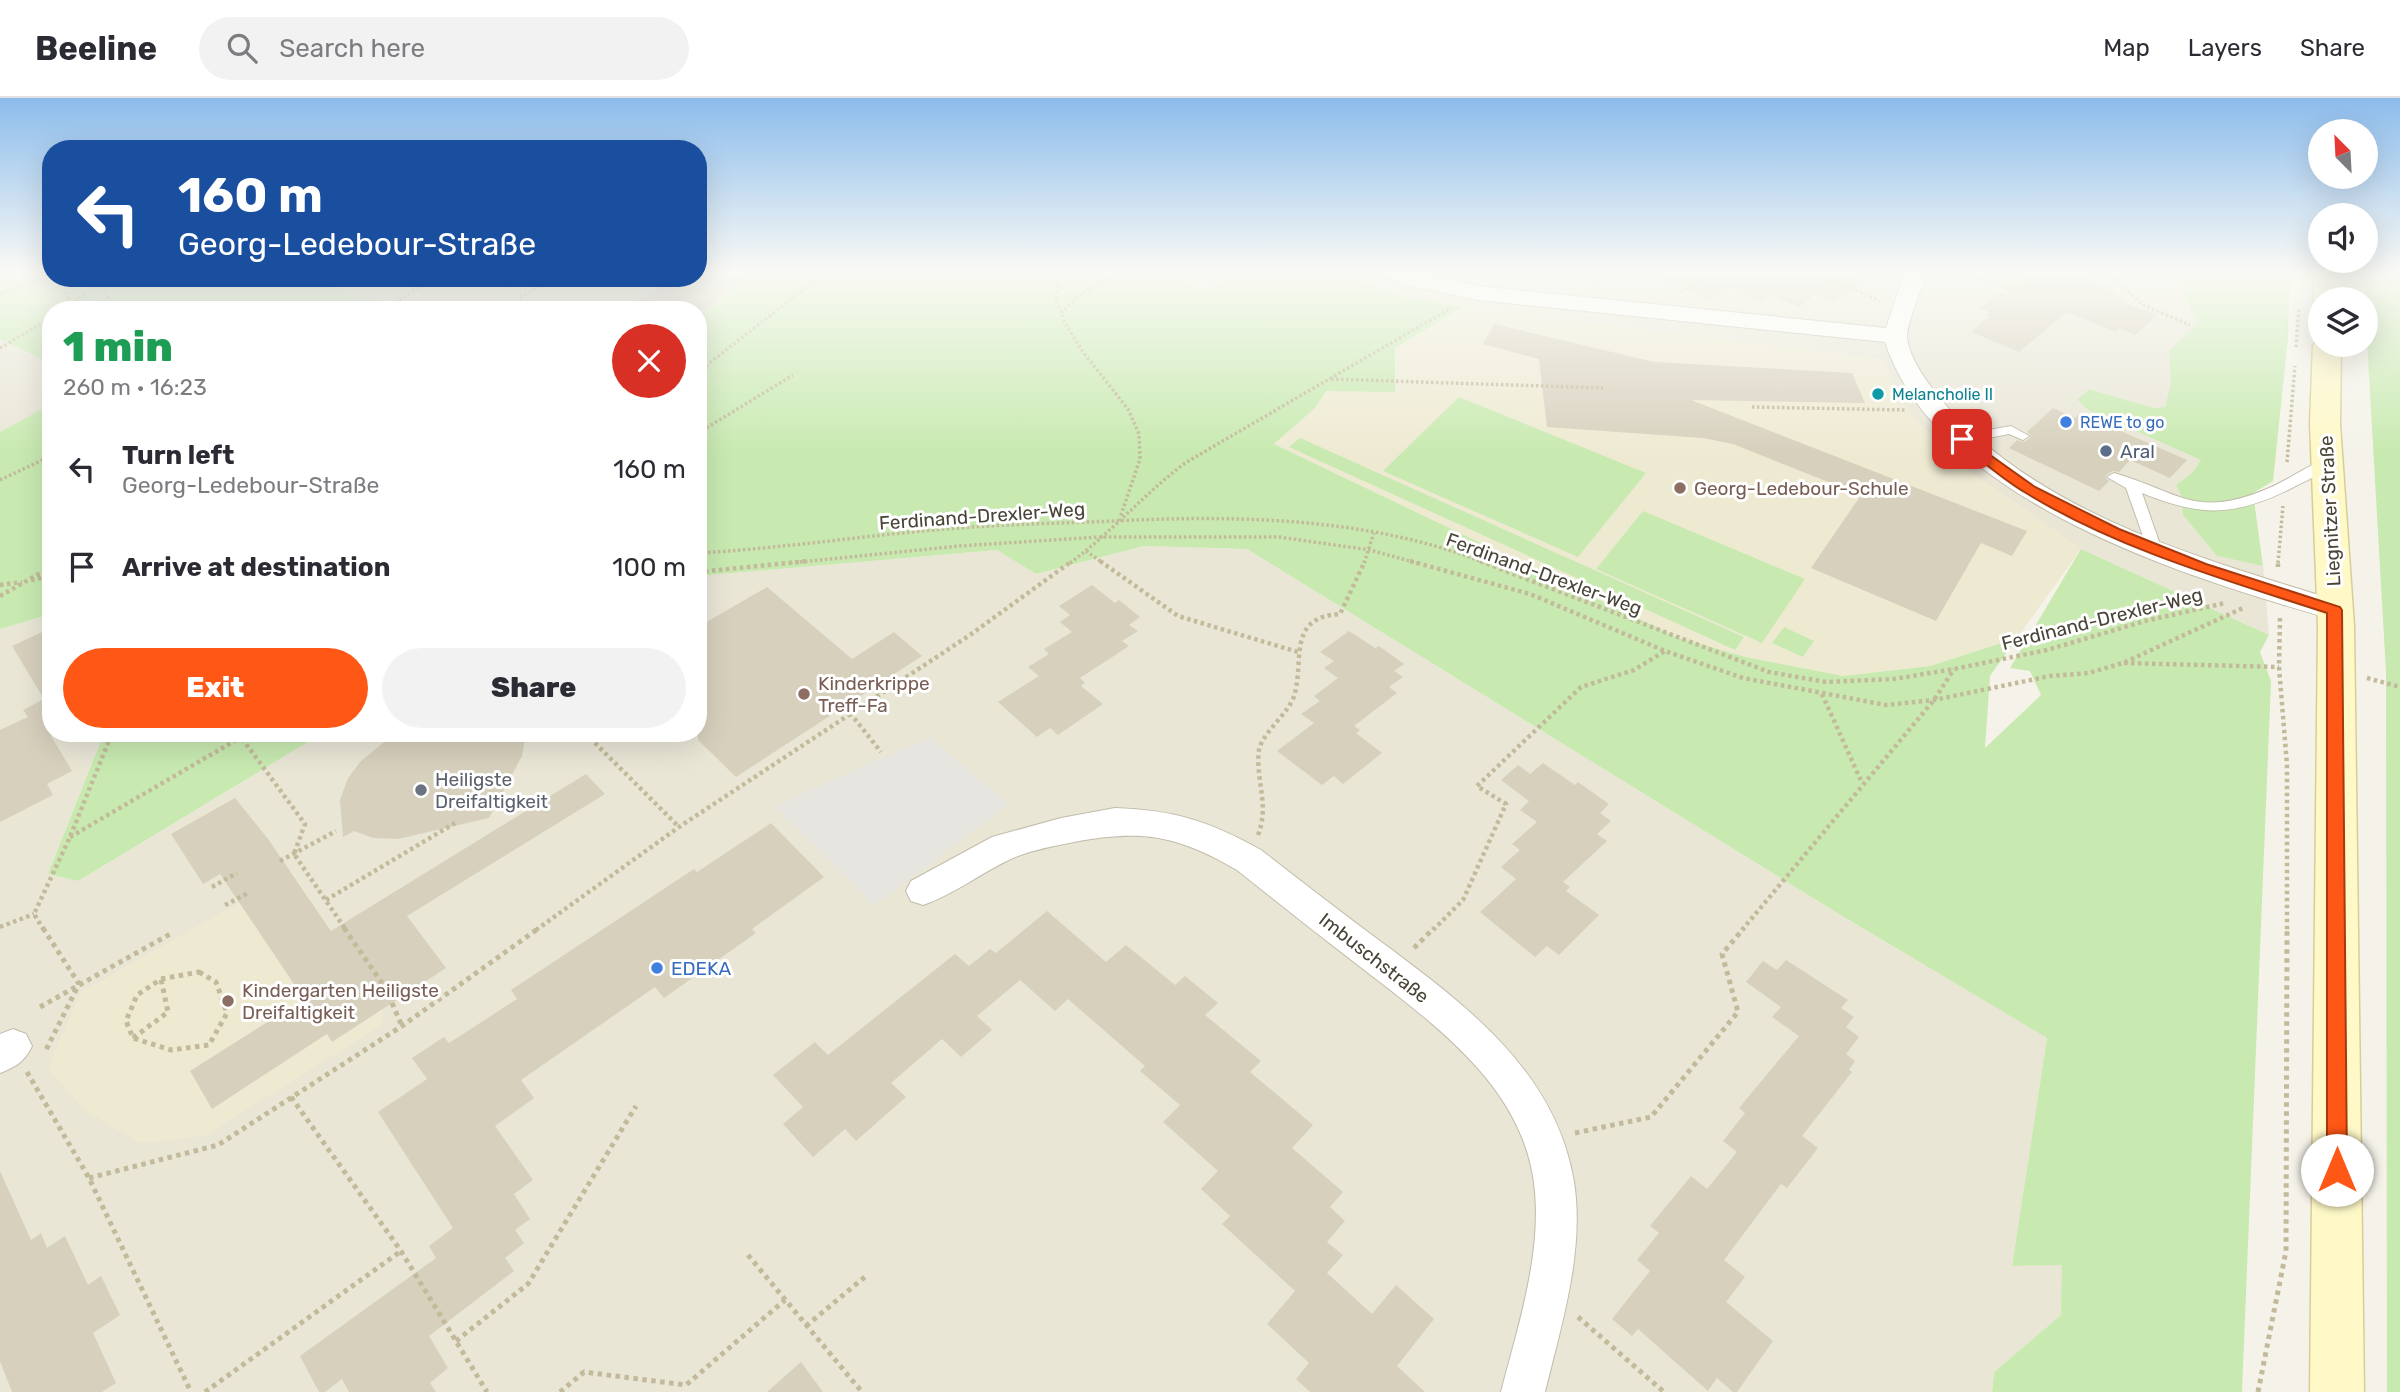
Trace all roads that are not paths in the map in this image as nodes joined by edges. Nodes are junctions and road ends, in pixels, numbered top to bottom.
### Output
1 (1850, 331) edge
2 (1897, 331) edge
3 (1895, 336) junction
4 (2327, 357) edge
5 (2023, 436) dead end
6 (1962, 439) junction
7 (2327, 463) junction
8 (2114, 477) dead end
9 (2132, 485) junction
10 (2155, 550) junction
11 (2335, 610) junction
12 (923, 891) dead end
13 (1523, 1392) edge
14 (2337, 1392) edge

1 - 3 street
2 - 3 street
3 - 6 street
4 - 7 main road, Liegnitzer Straße
5 - 6 lane
6 - 10 street
7 - 9 lane
7 - 11 main road, Liegnitzer Straße
8 - 9 lane
9 - 10 lane
10 - 11 street
11 - 14 main road, Liegnitzer Straße
12 - 13 street, Imbuschstraße

